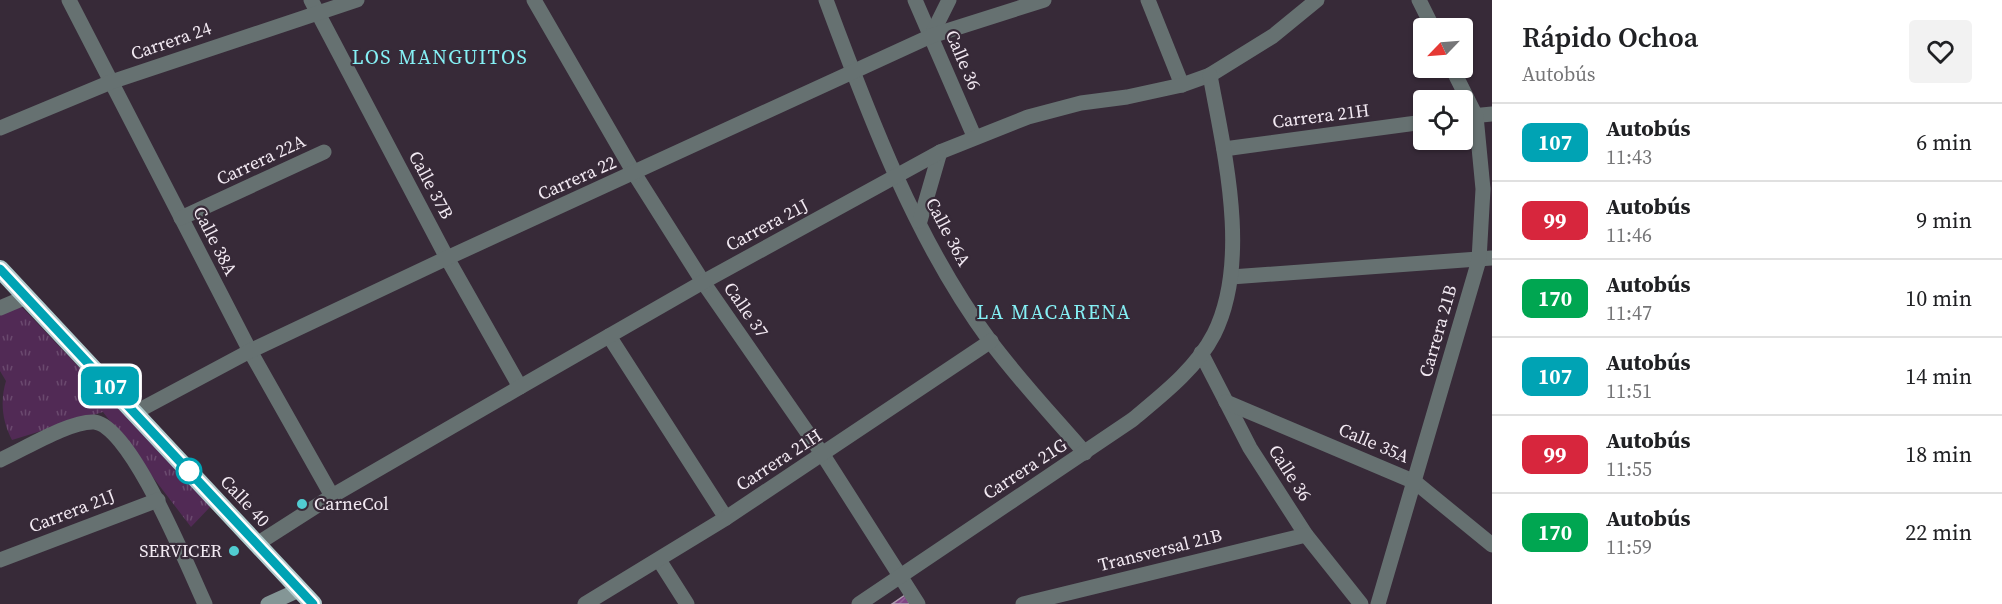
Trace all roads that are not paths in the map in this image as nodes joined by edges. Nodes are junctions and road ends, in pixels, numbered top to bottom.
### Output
1 (69, 0) edge
2 (357, 0) edge
3 (534, 0) edge
4 (826, 0) edge
5 (915, 0) edge
6 (949, 0) edge
7 (1044, 0) edge
8 (1148, 0) edge
9 (1317, 0) edge
10 (1419, 0) edge
11 (315, 6) edge
12 (1428, 18) edge
13 (931, 36) junction
14 (853, 74) junction
15 (1210, 75) junction
16 (111, 82) junction
17 (1182, 86) junction
18 (1492, 114) edge
19 (1473, 116) edge
20 (1413, 123) edge
21 (0, 128) edge
22 (974, 136) junction
23 (1473, 137) edge
24 (1224, 148) junction
25 (324, 152) dead end
26 (940, 152) junction
27 (634, 173) junction
28 (897, 177) junction
29 (182, 218) junction
30 (920, 221) junction
31 (447, 258) junction
32 (1485, 259) edge
33 (0, 269) edge
34 (1492, 272) edge
35 (1231, 277) junction
36 (703, 282) junction
37 (26, 297) junction
38 (0, 308) edge
39 (609, 336) junction
40 (991, 341) junction
41 (250, 351) junction
42 (1201, 353) junction
43 (520, 387) junction
44 (1226, 402) junction
45 (134, 413) junction
46 (1084, 453) junction
47 (823, 455) junction
48 (0, 460) edge
49 (1415, 482) junction
50 (332, 496) junction
51 (158, 500) junction
52 (726, 518) junction
53 (1306, 535) junction
54 (257, 544) junction
55 (1492, 545) edge
56 (0, 560) edge
57 (659, 560) junction
58 (900, 575) junction
59 (300, 590) junction
60 (205, 604) edge
61 (268, 604) edge
62 (313, 604) edge
63 (585, 604) edge
64 (687, 604) edge
65 (859, 604) edge
66 (918, 604) edge
67 (1023, 604) edge
68 (1361, 604) edge
69 (1378, 604) edge

1 - 16 street, Calle 38A
2 - 11 street, Carrera 24
3 - 27 street, Calle 37
4 - 14 street, Calle 36A
5 - 13 street, Calle 36
6 - 13 street
7 - 13 street, Carrera 22
8 - 17 street
9 - 15 street, Carrera 21J
10 - 12 street
11 - 16 street, Carrera 24
11 - 31 street, Calle 37B
13 - 14 street, Carrera 22
13 - 22 street, Calle 36
14 - 27 street, Carrera 22
14 - 28 street, Calle 36A
15 - 17 street, Carrera 21J
15 - 24 street
16 - 21 street, Carrera 24
16 - 29 street, Calle 38A
17 - 22 street, Carrera 21J
18 - 19 street
20 - 24 street, Carrera 21H
22 - 26 street, Carrera 21J
23 - 32 street, Carrera 21B
24 - 35 street
25 - 29 street, Carrera 22A
26 - 28 street, Carrera 21J
26 - 30 street
27 - 31 street, Carrera 22
27 - 36 street, Calle 37
28 - 30 street, Calle 36A
28 - 36 street, Carrera 21J
29 - 41 street, Calle 38A
30 - 40 street, Calle 36A
31 - 41 street, Carrera 22
31 - 43 street, Calle 37B
32 - 34 street
32 - 35 street
32 - 49 street, Carrera 21B
33 - 37 highway, Calle 40
35 - 42 street
36 - 39 street, Carrera 21J
36 - 47 street, Calle 37
37 - 38 street
37 - 45 highway, Calle 40
39 - 43 street, Carrera 21J
39 - 52 street
40 - 46 street, Calle 36A
40 - 47 street, Carrera 21H
41 - 45 street, Carrera 22
41 - 50 street, Calle 38A
42 - 44 street, Calle 36
42 - 46 street, Carrera 21G
43 - 50 street, Carrera 21J
44 - 49 street, Calle 35A
44 - 53 street, Calle 36
45 - 54 highway, Calle 40
46 - 58 street, Carrera 21G
47 - 52 street, Carrera 21H
47 - 58 street, Calle 37
48 - 51 street
49 - 55 street, Calle 35A
49 - 69 street, Carrera 21B
50 - 54 street, Carrera 21J
51 - 56 street, Carrera 21J
51 - 60 street
52 - 57 street, Carrera 21H
53 - 67 street, Transversal 21B
53 - 68 street, Calle 36
54 - 59 highway, Calle 40
57 - 63 street, Carrera 21H
57 - 64 street
58 - 65 street, Carrera 21G
58 - 66 street, Calle 37
59 - 61 street
59 - 62 highway, Calle 40

